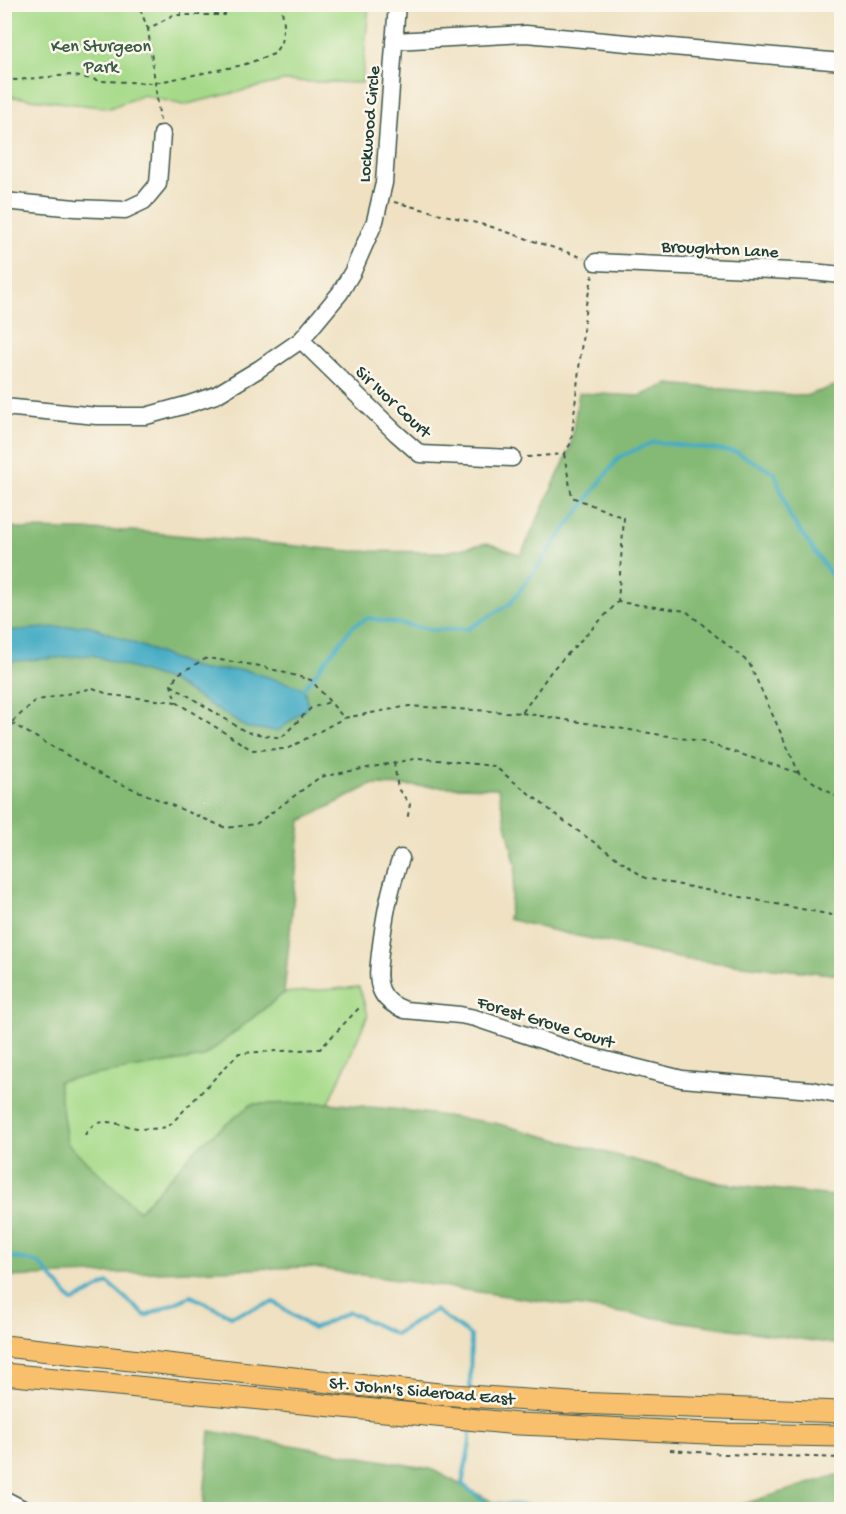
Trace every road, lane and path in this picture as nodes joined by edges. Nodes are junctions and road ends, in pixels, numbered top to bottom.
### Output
1 (181, 4) edge
2 (224, 4) edge
3 (281, 4) edge
4 (397, 4) edge
5 (140, 9) dead end
6 (181, 15) junction
7 (148, 28) junction
8 (394, 41) junction
9 (842, 62) edge
10 (4, 79) edge
11 (154, 83) junction
12 (162, 135) joint
13 (380, 199) junction
14 (4, 201) edge
15 (596, 262) junction
16 (842, 275) edge
17 (301, 340) junction
18 (4, 407) edge
19 (564, 454) junction
20 (512, 458) joint
21 (618, 602) junction
22 (171, 685) junction
23 (176, 702) junction
24 (330, 702) junction
25 (522, 712) junction
26 (344, 718) junction
27 (11, 723) junction
28 (4, 724) edge
29 (394, 763) junction
30 (799, 774) junction
31 (842, 800) edge
32 (407, 821) dead end
33 (401, 858) dead end
34 (842, 916) edge
35 (359, 1008) dead end
36 (842, 1096) edge
37 (85, 1134) dead end
38 (4, 1346) edge
39 (4, 1374) edge
40 (842, 1412) edge
41 (842, 1436) edge
42 (4, 1499) edge
43 (25, 1509) edge

1 - 6 path
2 - 6 path
3 - 11 path
4 - 8 street, Lockwood Circle
5 - 7 path
6 - 7 path
7 - 11 path
8 - 9 street
8 - 13 street, Lockwood Circle
10 - 11 path
11 - 12 path
12 - 14 street
13 - 15 path
13 - 17 street, Lockwood Circle
15 - 16 street, Broughton Lane
15 - 19 path
17 - 18 street, Lockwood Circle
17 - 20 street, Sir Ivor Court
19 - 20 path
19 - 21 path
21 - 25 path
21 - 30 path
22 - 23 path
22 - 24 path
22 - 24 path
23 - 26 path
23 - 27 path
24 - 26 path
25 - 26 path
25 - 30 path
27 - 28 path
27 - 29 path
29 - 32 path
29 - 34 path
30 - 31 path
33 - 36 street, Forest Grove Court
35 - 37 path
38 - 40 main road, St. John's Sideroad East
39 - 41 main road, St. John's Sideroad East
42 - 43 street

